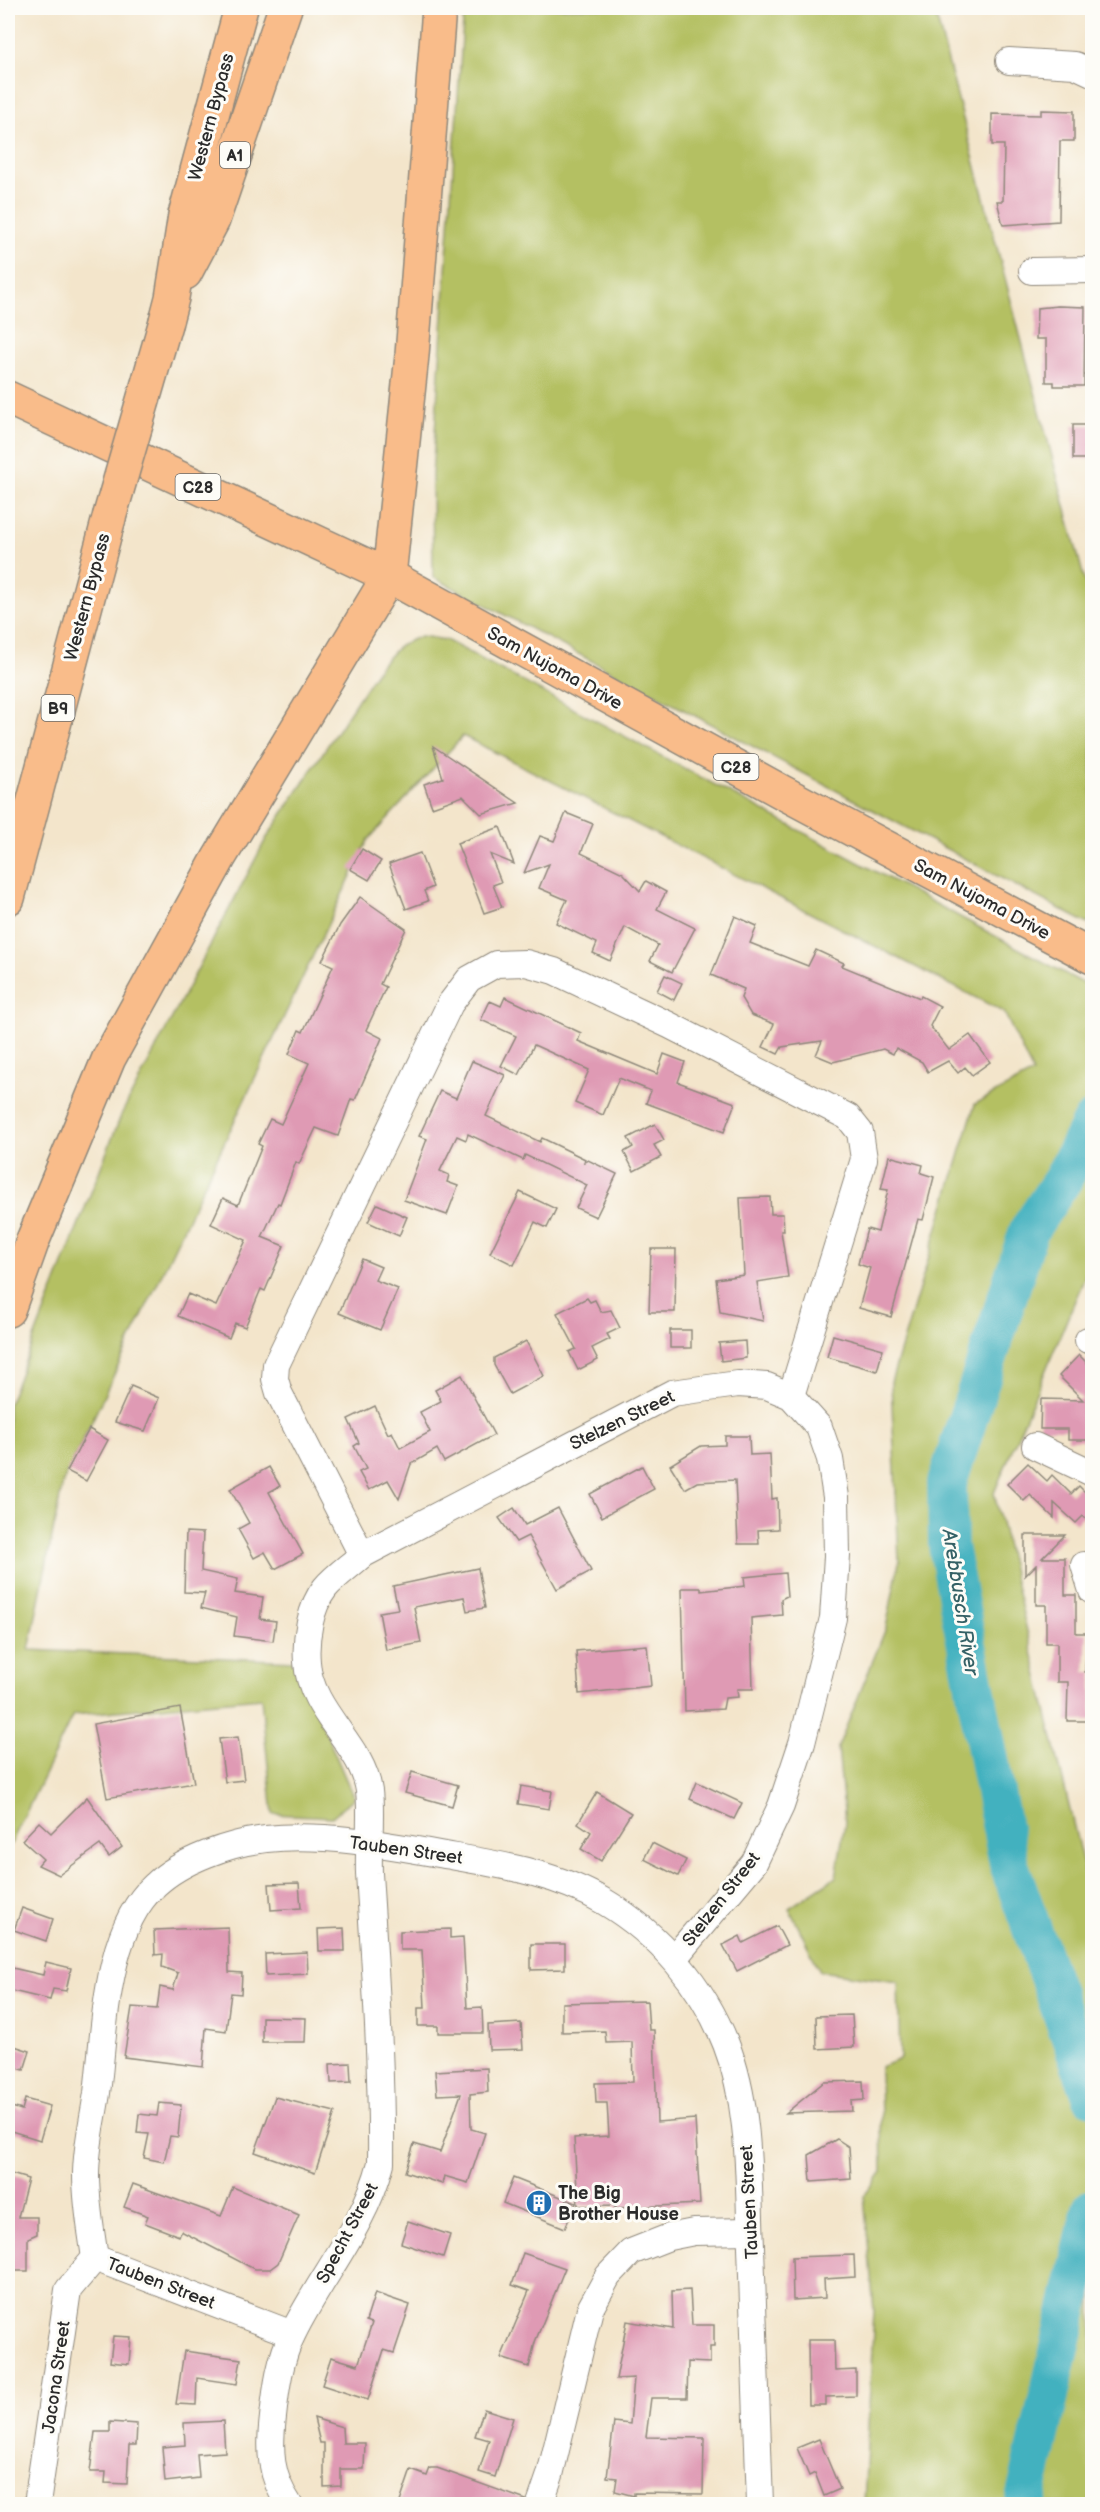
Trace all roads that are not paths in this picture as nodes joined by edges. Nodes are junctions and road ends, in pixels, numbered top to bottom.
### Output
1 (241, 8) edge
2 (285, 8) edge
3 (439, 8) edge
4 (1009, 61) dead end
5 (1092, 73) edge
6 (1092, 270) edge
7 (1032, 271) dead end
8 (169, 310) junction
9 (8, 398) edge
10 (389, 576) junction
11 (8, 898) edge
12 (1089, 956) edge
13 (8, 1310) edge
14 (791, 1396) junction
15 (1035, 1446) dead end
16 (1092, 1473) edge
17 (362, 1555) junction
18 (1084, 1565) dead end
19 (1092, 1591) edge
20 (367, 1841) junction
21 (675, 1957) junction
22 (750, 2231) junction
23 (95, 2258) junction
24 (292, 2334) junction
25 (37, 2505) edge
26 (289, 2505) edge
27 (540, 2505) edge
28 (760, 2505) edge

1 - 8 highway, Western Bypass / A1
2 - 8 highway, Western Bypass / A1
3 - 10 highway
4 - 5 street
6 - 7 street
8 - 11 highway, Western Bypass / B9, bridge
9 - 10 highway, Sam Nujoma Drive / C28
10 - 12 highway, Sam Nujoma Drive / C28
10 - 13 highway
14 - 17 street, Stelzen Street
14 - 17 street
14 - 21 street, Stelzen Street
15 - 16 street
17 - 20 street, Stelzen Street
18 - 19 street
20 - 21 street, Tauben Street
20 - 23 street, Tauben Street
20 - 24 street, Specht Street
21 - 22 street, Tauben Street
22 - 27 street
22 - 28 street, Tauben Street
23 - 24 street, Tauben Street
23 - 25 street, Jacona Street
24 - 26 street, Specht Street

